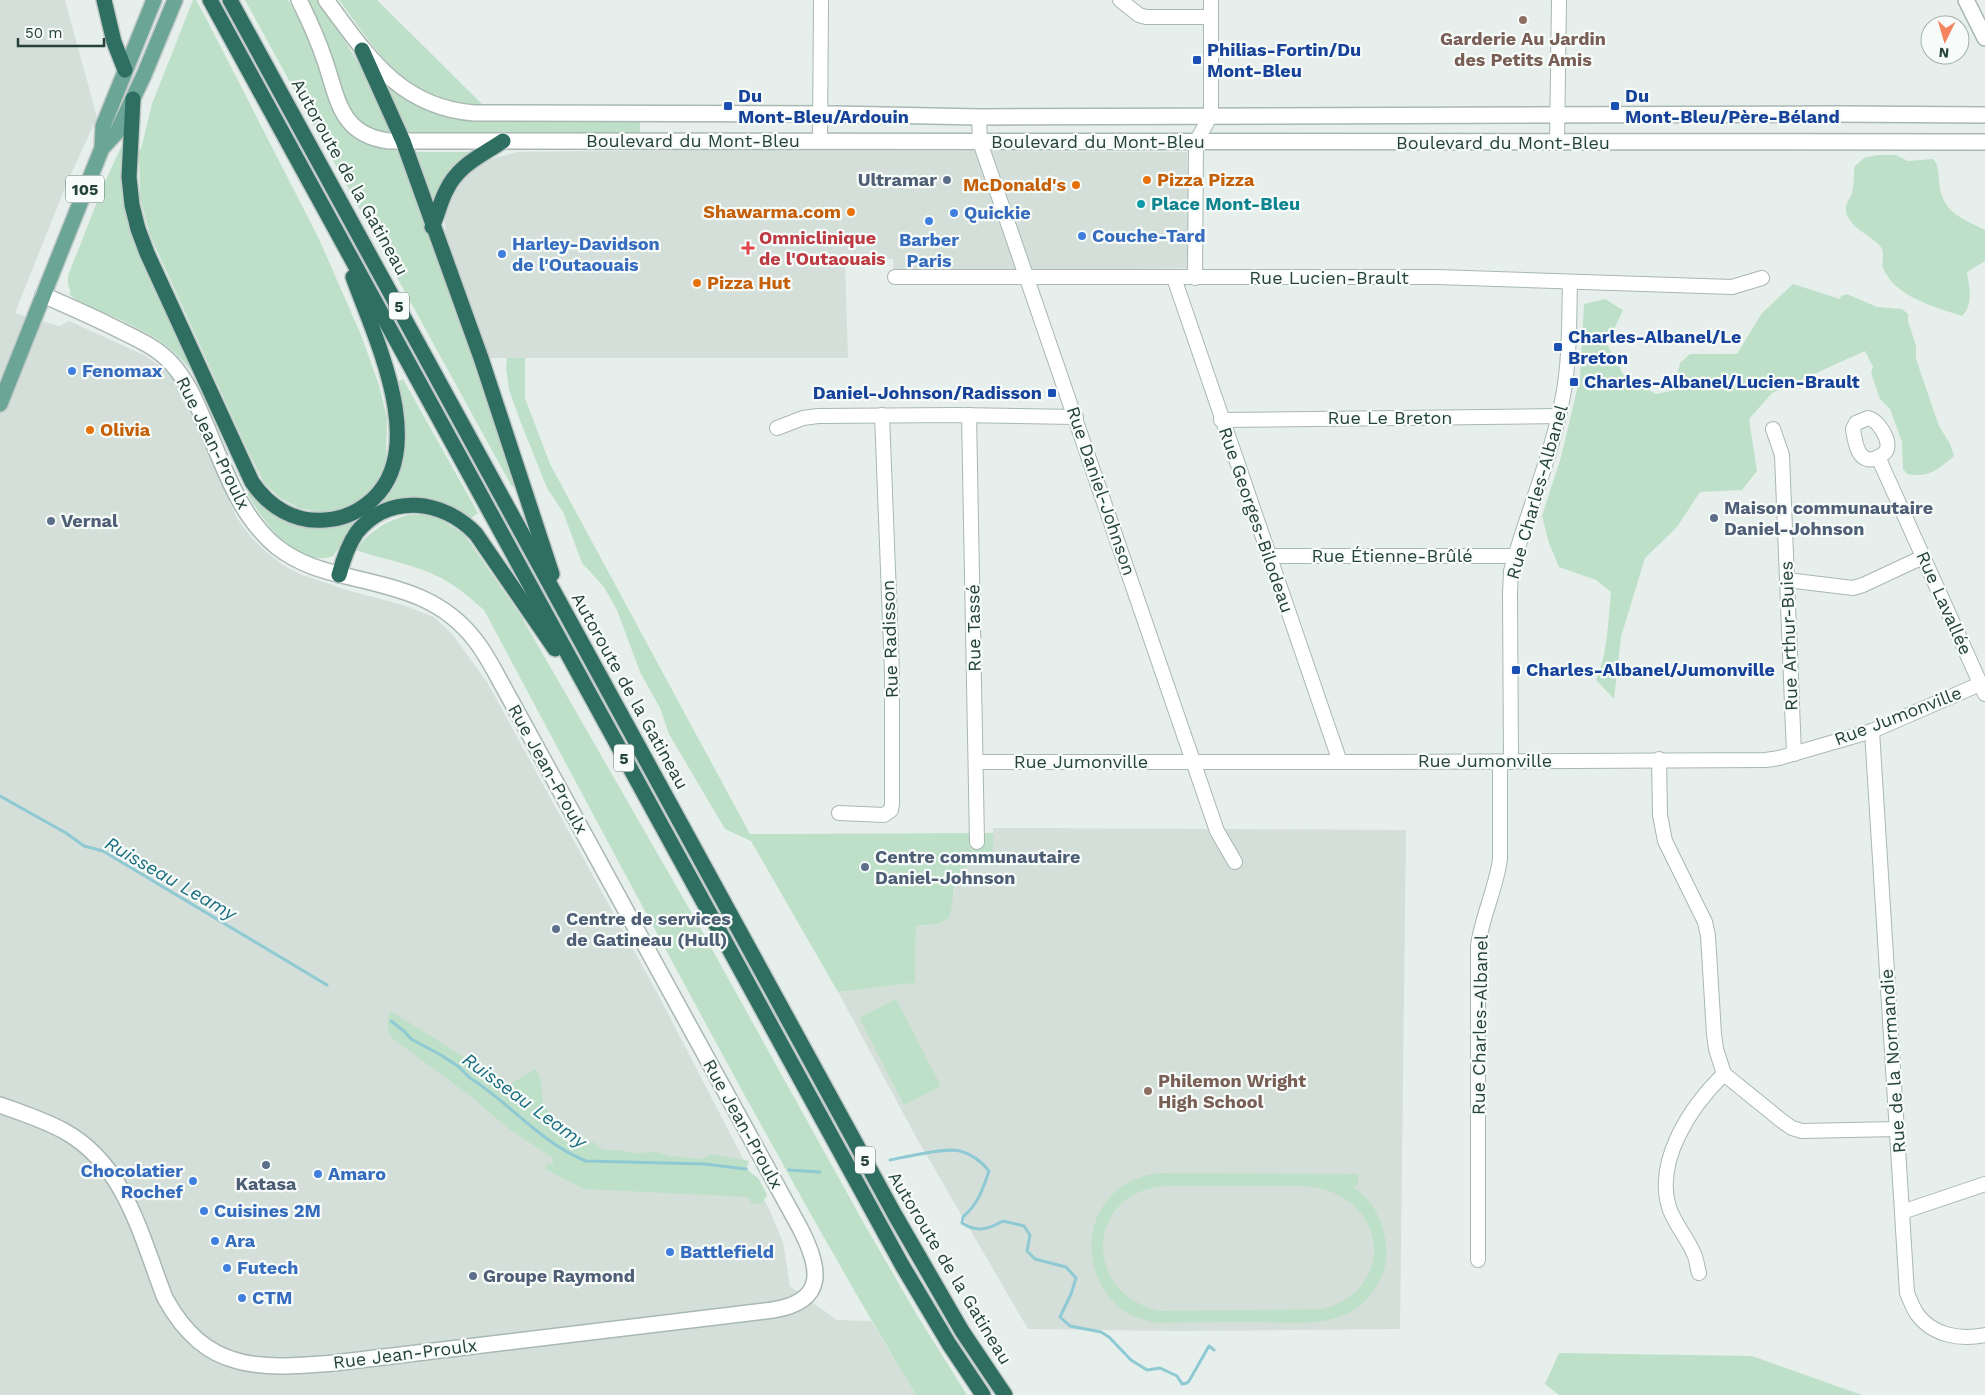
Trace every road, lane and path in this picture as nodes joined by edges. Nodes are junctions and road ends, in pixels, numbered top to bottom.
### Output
1 (104, 0) edge
2 (154, 0) edge
3 (174, 0) edge
4 (230, 0) edge
5 (299, 0) edge
6 (326, 0) edge
7 (822, 0) edge
8 (1120, 0) edge
9 (1210, 0) edge
10 (1559, 0) edge
11 (1966, 0) edge
12 (212, 4) edge
13 (1210, 17) junction
14 (1985, 38) edge
15 (362, 50) junction
16 (125, 70) junction
17 (133, 99) junction
18 (820, 114) junction
19 (1211, 115) junction
20 (1985, 115) edge
21 (1060, 116) junction
22 (1558, 116) junction
23 (979, 117) junction
24 (820, 140) junction
25 (403, 141) junction
26 (503, 141) junction
27 (980, 142) junction
28 (1060, 142) junction
29 (1196, 142) junction
30 (1985, 142) edge
31 (1558, 143) junction
32 (102, 148) junction
33 (432, 227) junction
34 (338, 236) junction
35 (895, 277) dead end
36 (1028, 278) junction
37 (1174, 278) junction
38 (1195, 278) junction
39 (1762, 278) dead end
40 (1570, 282) junction
41 (42, 295) junction
42 (0, 404) edge
43 (882, 415) junction
44 (970, 415) junction
45 (1076, 416) junction
46 (1559, 416) junction
47 (1221, 420) junction
48 (777, 428) dead end
49 (1772, 430) dead end
50 (1878, 458) dead end
51 (1269, 556) junction
52 (1515, 556) junction
53 (1923, 557) junction
54 (339, 574) junction
55 (1787, 580) junction
56 (566, 613) junction
57 (1983, 689) edge
58 (601, 715) junction
59 (1872, 731) junction
60 (1794, 754) junction
61 (1659, 759) junction
62 (1193, 761) junction
63 (977, 762) junction
64 (1340, 762) junction
65 (1505, 762) junction
66 (840, 813) dead end
67 (977, 842) dead end
68 (1235, 862) dead end
69 (1724, 1074) junction
70 (0, 1105) edge
71 (1897, 1129) junction
72 (1985, 1184) edge
73 (1902, 1212) junction
74 (1478, 1260) dead end
75 (1699, 1273) dead end
76 (1985, 1336) edge
77 (983, 1395) edge
78 (1005, 1395) edge

1 - 16 highway
2 - 16 main road, 105
3 - 17 main road, 105
4 - 56 highway, Autoroute de la Gatineau / 5
5 - 25 street, Boulevard du Mont-Bleu
6 - 15 street, Boulevard du Mont-Bleu
7 - 18 street
8 - 13 street
9 - 13 street
10 - 22 street
11 - 14 street
12 - 34 highway, Autoroute de la Gatineau / 5
13 - 19 street
15 - 18 street, Boulevard du Mont-Bleu
15 - 25 highway
16 - 32 main road, 105
17 - 32 main road, 105
17 - 34 highway
18 - 23 street, Boulevard du Mont-Bleu
18 - 24 street
19 - 21 street, Boulevard du Mont-Bleu
19 - 22 street, Boulevard du Mont-Bleu
19 - 29 street
20 - 22 street, Boulevard du Mont-Bleu
21 - 23 street, Boulevard du Mont-Bleu
21 - 28 street
22 - 31 street
23 - 27 street, Rue Daniel-Johnson
24 - 26 street, Boulevard du Mont-Bleu
24 - 27 street, Boulevard du Mont-Bleu
25 - 26 street, Boulevard du Mont-Bleu
25 - 33 highway
26 - 33 highway
27 - 28 street, Boulevard du Mont-Bleu
27 - 36 street, Rue Daniel-Johnson
28 - 29 street, Boulevard du Mont-Bleu
29 - 31 street, Boulevard du Mont-Bleu
29 - 38 street
30 - 31 street, Boulevard du Mont-Bleu
32 - 41 main road, 105
33 - 56 highway
34 - 58 highway, Autoroute de la Gatineau / 5
35 - 36 street, Rue Lucien-Brault
36 - 37 street, Rue Lucien-Brault
36 - 45 street, Rue Daniel-Johnson
37 - 38 street, Rue Lucien-Brault
37 - 47 street, Rue Georges-Bilodeau
38 - 40 street, Rue Lucien-Brault
39 - 40 street, Rue Lucien-Brault
40 - 46 street, Rue Charles-Albanel
41 - 42 main road, 105
41 - 54 street, Rue Jean-Proulx
43 - 44 street
43 - 48 street
43 - 66 street, Rue Radisson
44 - 45 street
44 - 63 street, Rue Tassé
45 - 62 street, Rue Daniel-Johnson
46 - 47 street, Rue Le Breton
46 - 52 street, Rue Charles-Albanel
47 - 51 street, Rue Georges-Bilodeau
49 - 55 street, Rue Arthur-Buies
50 - 53 street, Rue Lavallée
51 - 52 street, Rue Étienne-Brûlé
51 - 64 street, Rue Georges-Bilodeau
52 - 65 street, Rue Charles-Albanel
53 - 55 street
53 - 57 street, Rue Lavallée
54 - 58 highway
54 - 70 street, Rue Jean-Proulx
55 - 60 street, Rue Arthur-Buies
56 - 78 highway, Autoroute de la Gatineau / 5
57 - 59 street, Rue Jumonville
58 - 77 highway, Autoroute de la Gatineau / 5
59 - 60 street, Rue Jumonville
59 - 71 street, Rue de la Normandie
60 - 61 street, Rue Jumonville
61 - 65 street, Rue Jumonville
61 - 69 street
62 - 63 street, Rue Jumonville
62 - 64 street, Rue Jumonville
62 - 68 street, Rue Daniel-Johnson
63 - 67 street, Rue Tassé
64 - 65 street, Rue Jumonville
65 - 74 street, Rue Charles-Albanel
69 - 71 street
69 - 75 street
71 - 73 street, Rue de la Normandie
72 - 73 street
73 - 76 street, Rue de la Normandie

